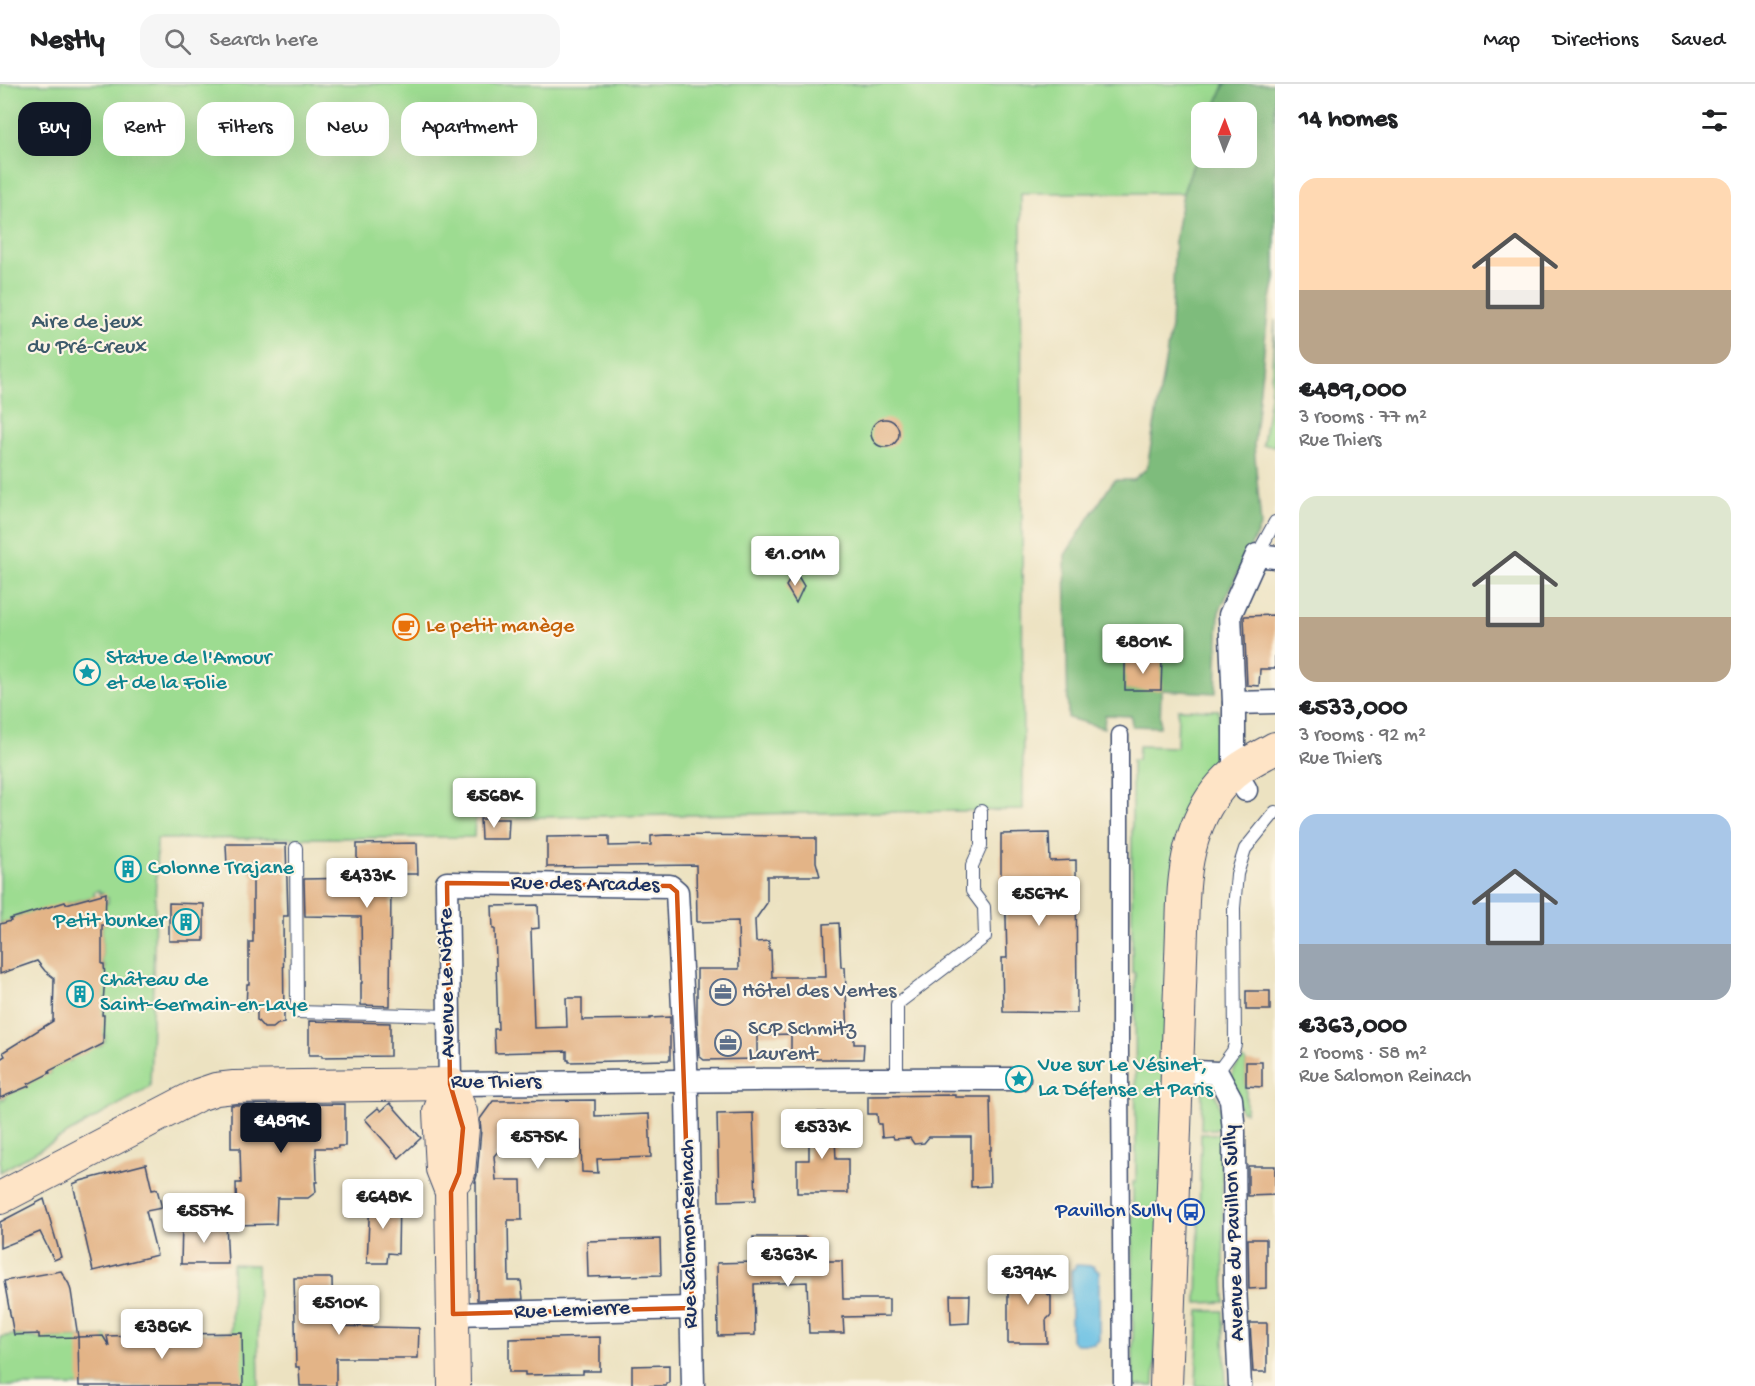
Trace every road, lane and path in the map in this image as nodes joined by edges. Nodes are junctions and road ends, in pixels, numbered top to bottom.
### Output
1 (1275, 522) edge
2 (1266, 556) edge
3 (1275, 702) edge
4 (1228, 703) junction
5 (1120, 735) dead end
6 (1275, 748) edge
7 (1275, 769) edge
8 (1240, 781) junction
9 (981, 810) dead end
10 (1275, 812) edge
11 (296, 848) dead end
12 (447, 883) joint
13 (449, 1016) junction
14 (1194, 1072) junction
15 (897, 1078) junction
16 (1019, 1079) dead end
17 (686, 1081) junction
18 (450, 1084) junction
19 (0, 1198) edge
20 (692, 1308) junction
21 (453, 1314) junction
22 (454, 1386) edge
23 (693, 1386) edge
24 (1122, 1386) edge
25 (1166, 1386) edge
26 (1176, 1386) edge
27 (1240, 1386) edge

1 - 2 lane
2 - 4 street
3 - 4 street
4 - 8 street
5 - 24 street
6 - 8 main road
7 - 8 main road
8 - 14 main road
9 - 15 lane
10 - 14 lane
11 - 13 lane
12 - 13 street, Avenue Le Nôtre
12 - 17 street, Rue des Arcades
13 - 18 street, Avenue Le Nôtre
14 - 25 main road
14 - 26 main road
14 - 27 street, Avenue du Pavillon Sully
15 - 16 street, Rue Thiers
15 - 17 street, Rue Thiers
17 - 18 street, Rue Thiers
17 - 20 street, Rue Salomon Reinach
18 - 19 main road, Rue Thiers
18 - 21 main road
20 - 21 street, Rue Lemierre
20 - 23 street, Rue Salomon Reinach
21 - 22 main road

